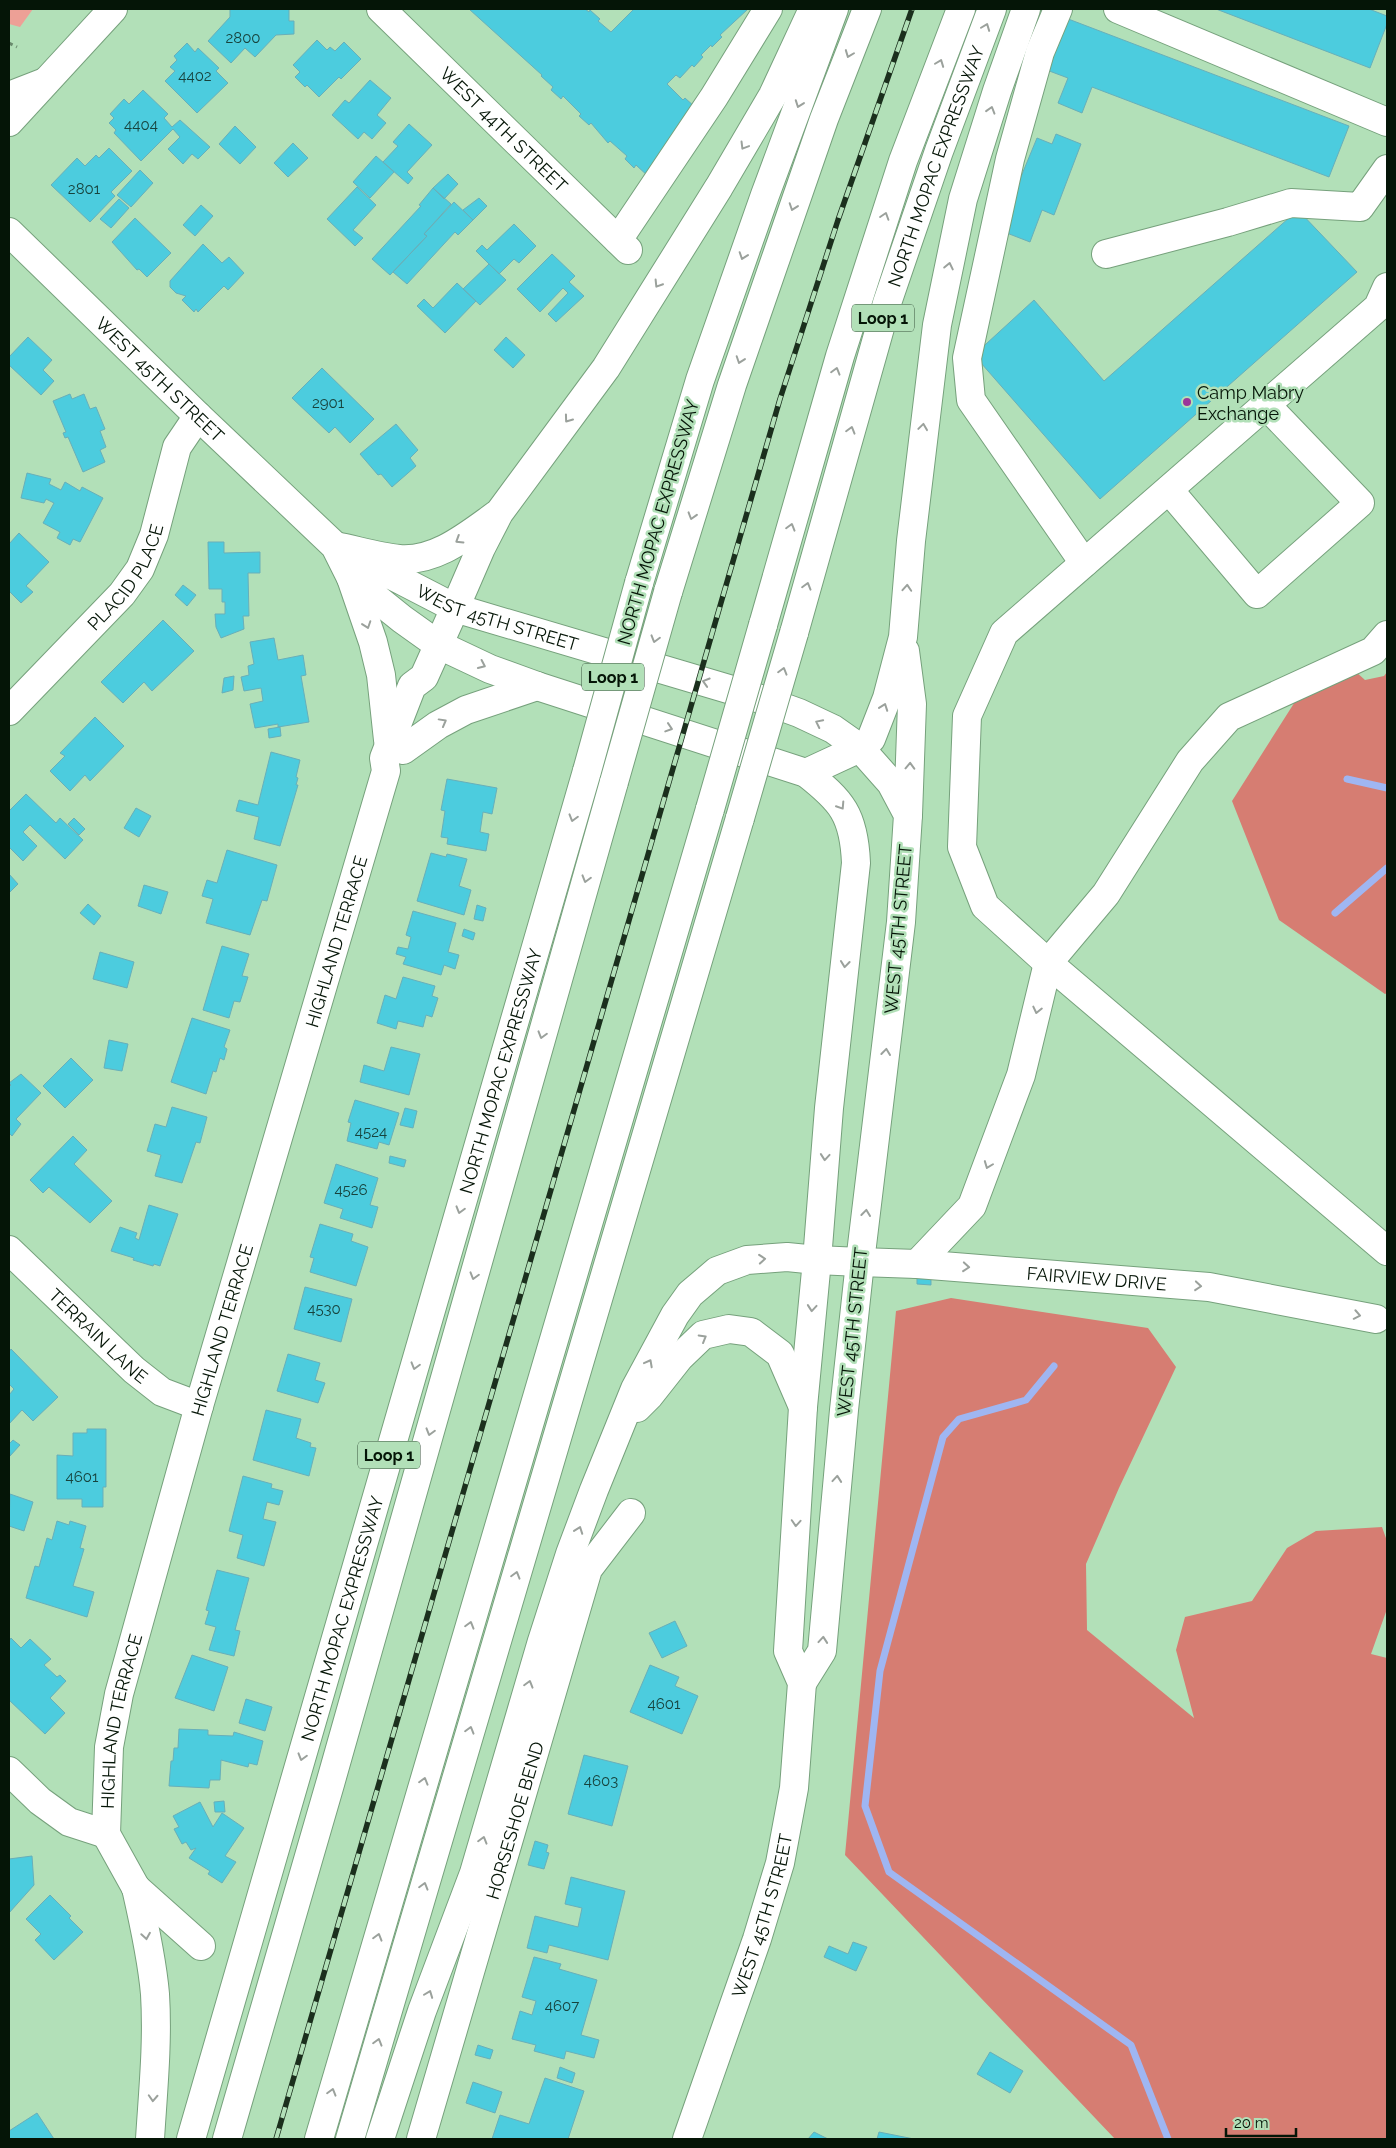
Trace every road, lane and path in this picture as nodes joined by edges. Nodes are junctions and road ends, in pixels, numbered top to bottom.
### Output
1 (113, 9) edge
2 (381, 9) edge
3 (768, 9) edge
4 (813, 9) edge
5 (834, 9) edge
6 (867, 9) edge
7 (960, 9) edge
8 (992, 9) edge
9 (1026, 9) edge
10 (1058, 9) edge
11 (1118, 9) edge
12 (9, 44) edge
13 (17, 47) dead end
14 (45, 82) junction
15 (9, 96) edge
16 (9, 122) edge
17 (1387, 122) edge
18 (1387, 169) edge
19 (9, 232) edge
20 (1106, 254) dead end
21 (1387, 287) edge
22 (1266, 405) junction
23 (198, 416) junction
24 (1169, 490) junction
25 (499, 513) junction
26 (335, 546) junction
27 (1084, 563) junction
28 (351, 578) junction
29 (456, 608) junction
30 (1387, 635) edge
31 (903, 637) junction
32 (438, 644) junction
33 (536, 686) junction
34 (9, 711) edge
35 (860, 748) junction
36 (393, 756) junction
37 (806, 773) junction
38 (908, 815) junction
39 (1048, 963) junction
40 (9, 1250) edge
41 (1387, 1251) edge
42 (816, 1260) junction
43 (860, 1262) junction
44 (917, 1264) junction
45 (1376, 1319) dead end
46 (199, 1406) junction
47 (803, 1407) junction
48 (622, 1424) junction
49 (631, 1513) dead end
50 (802, 1683) junction
51 (9, 1771) edge
52 (106, 1834) junction
53 (136, 1888) junction
54 (201, 1946) dead end
55 (150, 2139) edge
56 (191, 2139) edge
57 (226, 2139) edge
58 (319, 2139) edge
59 (350, 2139) edge
60 (380, 2139) edge
61 (421, 2139) edge
62 (687, 2139) edge

1 - 14 main road
2 - 3 main road, WEST 44TH STREET
4 -> 25 main road
5 -> 56 main road, NORTH MOPAC EXPRESSWAY / Loop 1, bridge
6 -> 57 main road, bridge
58 -> 7 main road, bridge
59 -> 8 main road, NORTH MOPAC EXPRESSWAY / Loop 1, bridge
31 -> 9 main road
10 - 27 main road
11 - 17 main road
12 - 13 path
14 - 15 main road
14 - 16 main road
18 - 20 main road
19 - 23 main road, WEST 45TH STREET
21 - 22 main road
22 - 24 main road
22 - 24 main road
23 - 26 main road, WEST 45TH STREET
23 - 34 main road, PLACID PLACE
24 - 27 main road
25 -> 26 main road
25 - 29 main road, HIGHLAND TERRACE
26 - 28 main road, WEST 45TH STREET
26 - 29 main road, WEST 45TH STREET
27 - 39 main road
28 - 32 main road, WEST 45TH STREET
28 -> 36 main road
29 - 32 main road, HIGHLAND TERRACE
35 -> 29 main road, WEST 45TH STREET
30 - 39 main road
35 -> 31 main road
38 -> 31 main road
32 -> 33 main road, WEST 45TH STREET
32 - 36 main road, HIGHLAND TERRACE
36 -> 33 main road
33 -> 37 main road, WEST 45TH STREET
35 - 37 main road
35 - 38 main road, WEST 45TH STREET
36 - 46 main road, HIGHLAND TERRACE
37 -> 42 main road, WEST 45TH STREET
43 -> 38 main road, WEST 45TH STREET
39 - 41 main road
39 -> 44 main road
40 - 46 main road, TERRAIN LANE
42 - 43 main road, FAIRVIEW DRIVE
42 -> 47 main road, WEST 45TH STREET
48 -> 42 main road, FAIRVIEW DRIVE
43 - 44 main road, FAIRVIEW DRIVE
50 -> 43 main road, WEST 45TH STREET
44 -> 45 main road, FAIRVIEW DRIVE
46 - 52 main road, HIGHLAND TERRACE
48 -> 47 main road
47 -> 50 main road, WEST 45TH STREET
60 -> 48 main road, FAIRVIEW DRIVE
49 - 61 main road, HORSESHOE BEND
50 - 62 main road, WEST 45TH STREET
51 - 52 main road
52 - 53 main road, HIGHLAND TERRACE
53 - 54 main road
53 -> 55 main road

